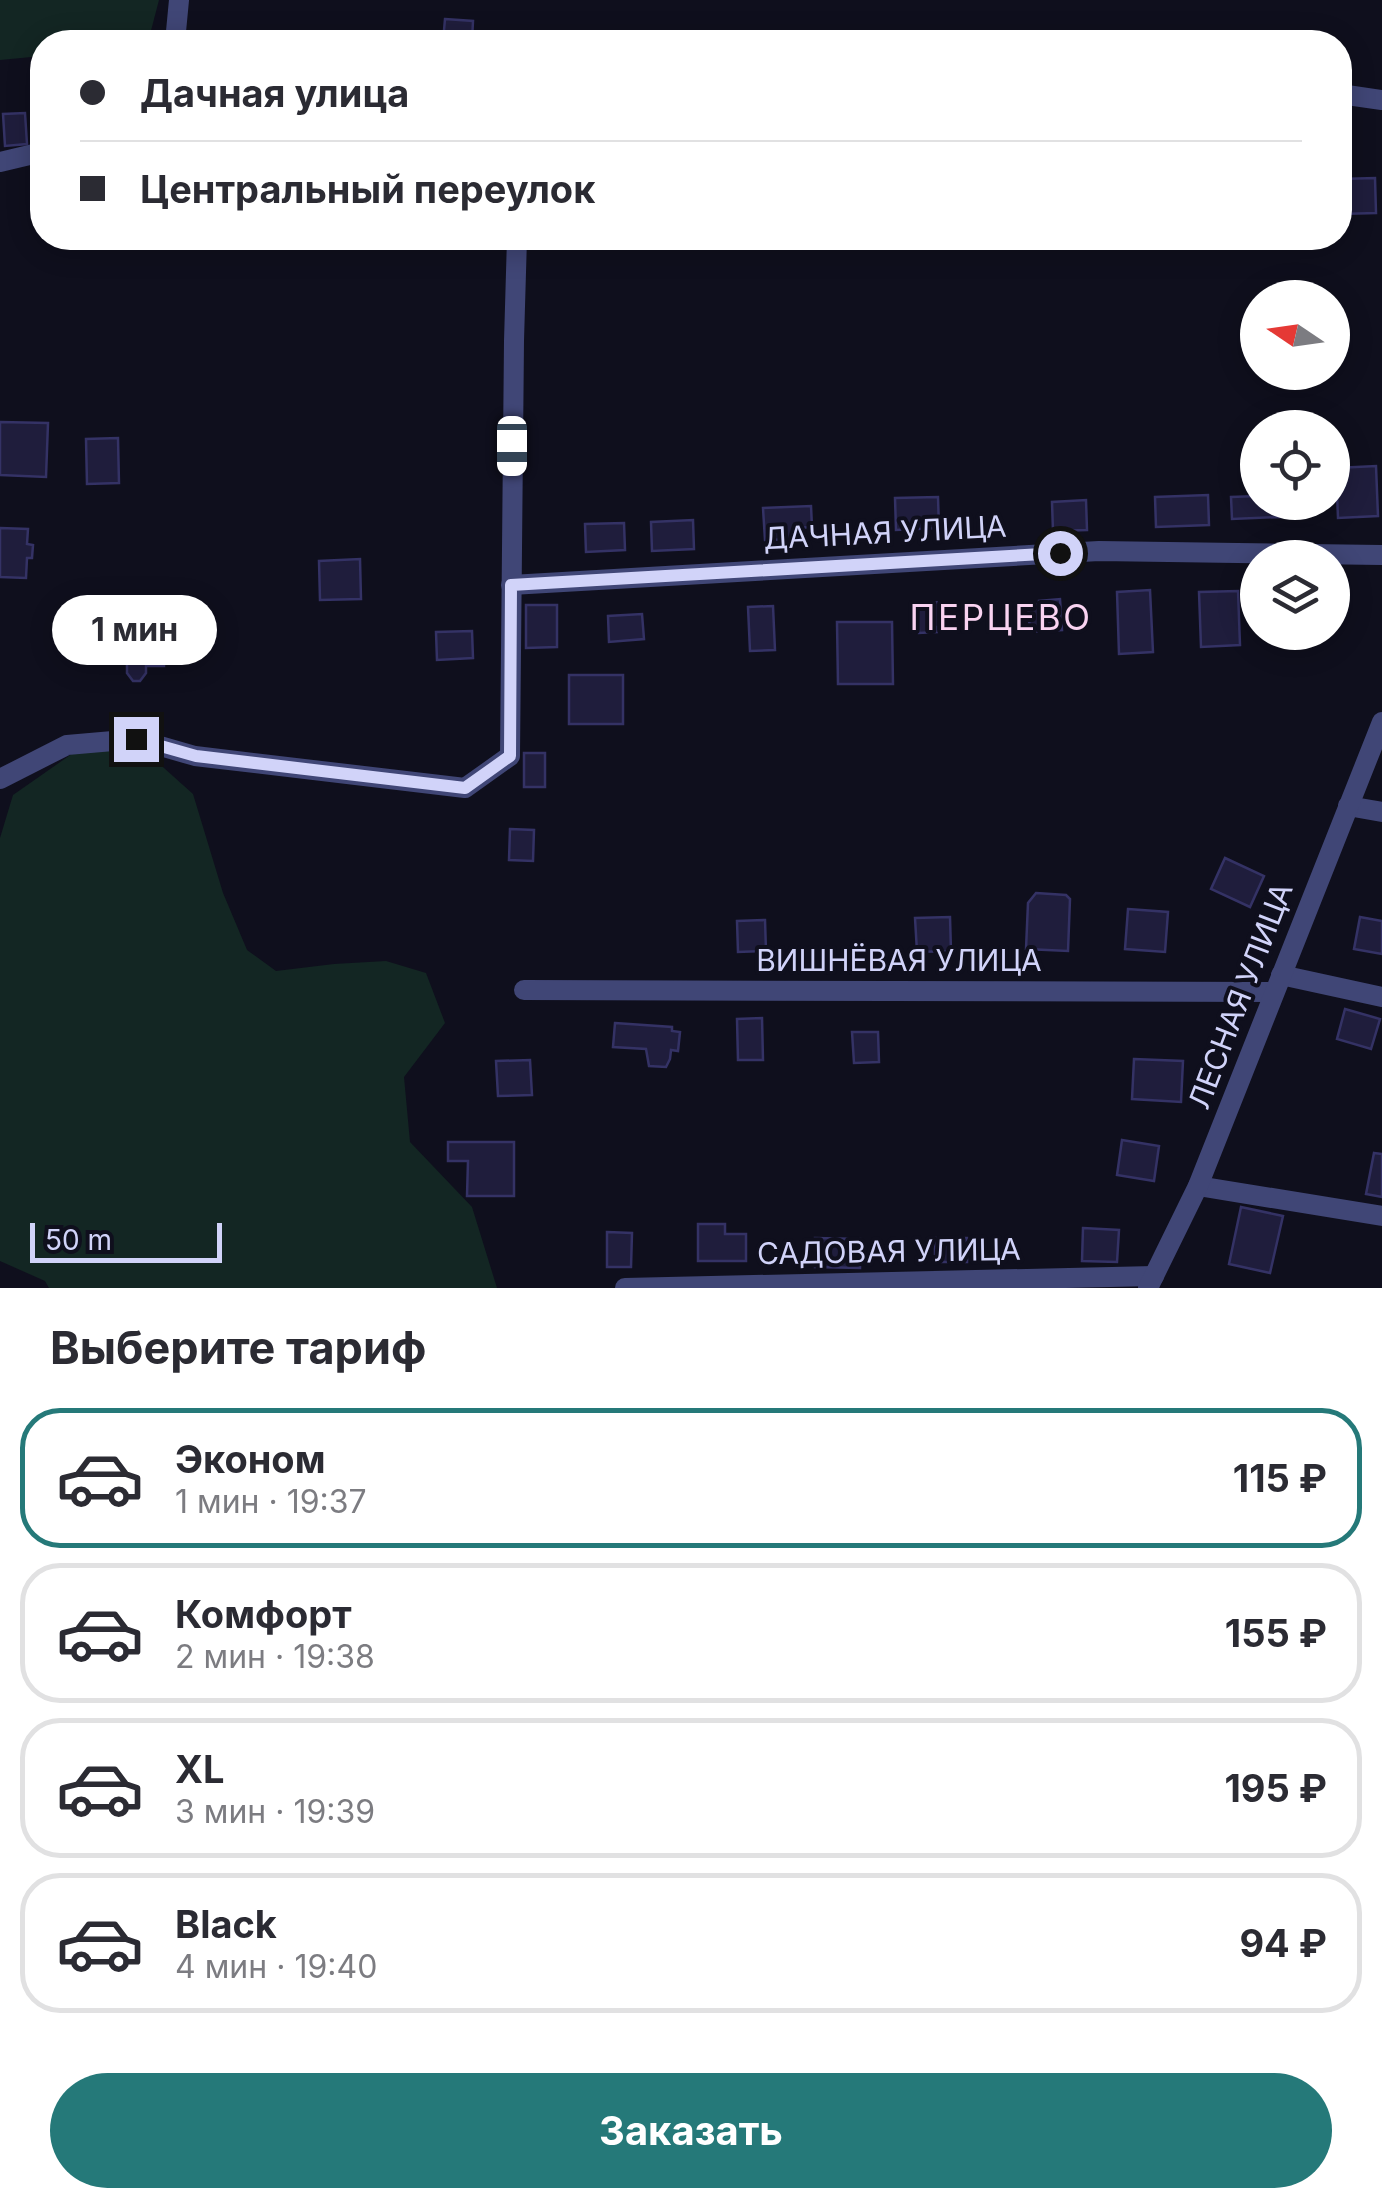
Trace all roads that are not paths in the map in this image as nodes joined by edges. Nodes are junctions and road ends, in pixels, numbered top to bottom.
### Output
1 (179, 0) edge
2 (175, 30) edge
3 (1352, 96) edge
4 (1382, 100) edge
5 (30, 155) edge
6 (0, 162) edge
7 (517, 250) edge
8 (1382, 555) edge
9 (511, 585) junction
10 (1382, 722) edge
11 (0, 779) edge
12 (1348, 806) junction
13 (1382, 812) edge
14 (1278, 984) junction
15 (524, 990) dead end
16 (1382, 997) edge
17 (1198, 1186) junction
18 (1382, 1216) edge
19 (1151, 1282) edge
20 (624, 1288) edge

1 - 2 street
3 - 4 street
5 - 6 street
7 - 9 street
8 - 9 street, ДАЧНАЯ УЛИЦА
9 - 11 street
10 - 12 street, ЛЕСНАЯ УЛИЦА
12 - 13 street
12 - 14 street, ЛЕСНАЯ УЛИЦА
14 - 15 street, ВИШНЁВАЯ УЛИЦА
14 - 16 street, ВИШНЁВАЯ УЛИЦА
14 - 17 street, ЛЕСНАЯ УЛИЦА
17 - 18 street
17 - 19 street, ЛЕСНАЯ УЛИЦА
19 - 20 street, САДОВАЯ УЛИЦА

